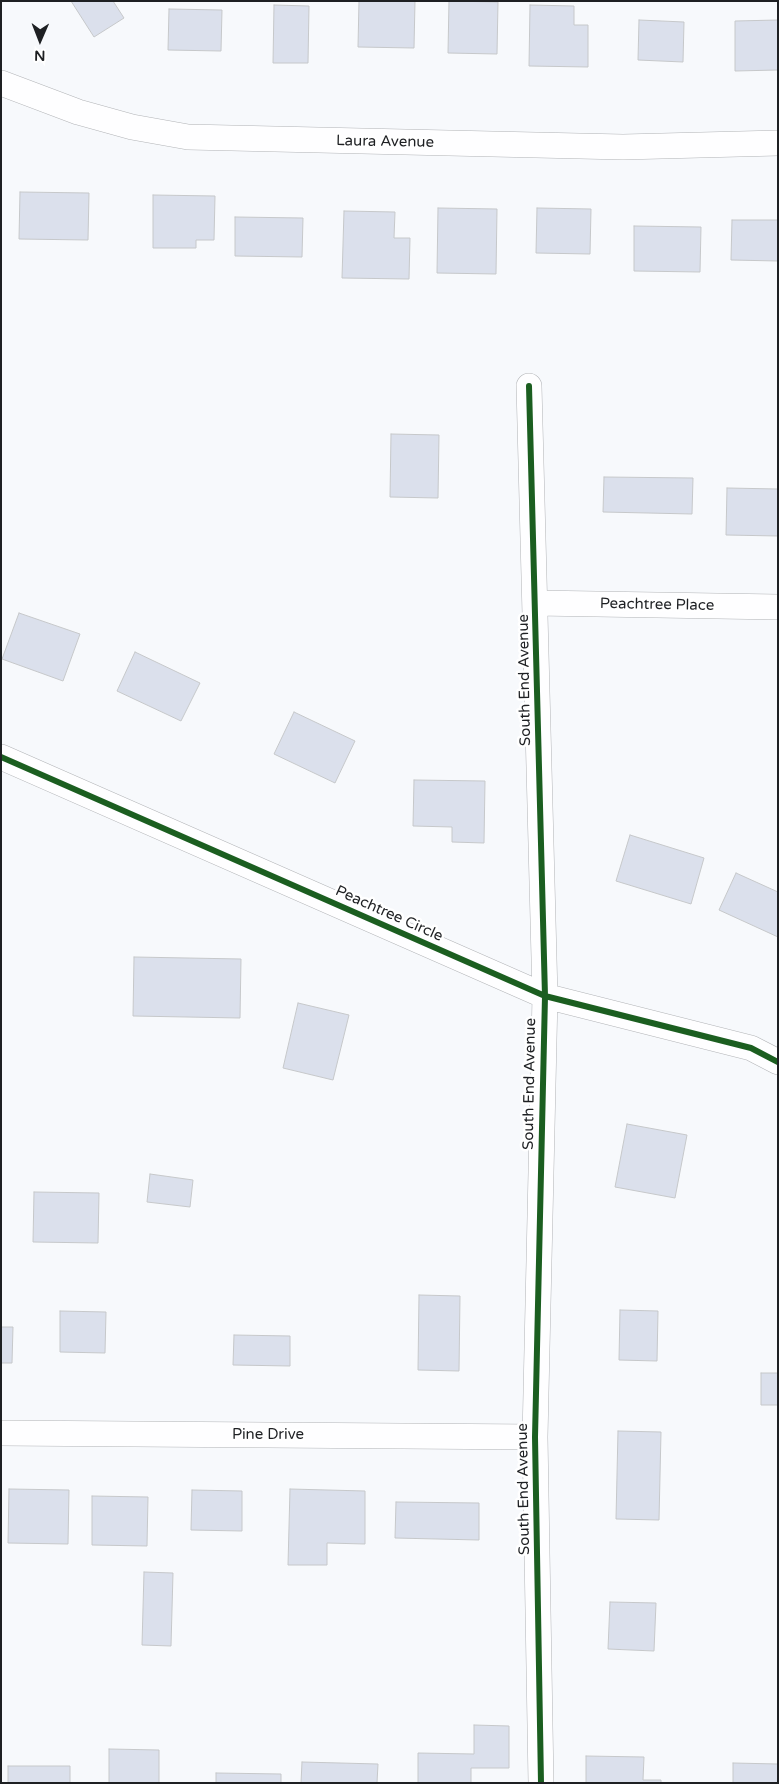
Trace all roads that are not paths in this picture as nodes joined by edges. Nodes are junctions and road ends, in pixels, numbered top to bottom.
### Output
1 (1, 83) edge
2 (778, 143) edge
3 (529, 386) dead end
4 (536, 603) junction
5 (778, 607) edge
6 (1, 757) edge
7 (545, 996) junction
8 (778, 1062) edge
9 (1, 1433) edge
10 (535, 1437) junction
11 (541, 1783) edge

1 - 2 street, Laura Avenue
3 - 4 street, South End Avenue
4 - 5 street, Peachtree Place
4 - 7 street, South End Avenue
6 - 7 street, Peachtree Circle
7 - 8 street, Peachtree Circle
7 - 10 street, South End Avenue
9 - 10 street, Pine Drive
10 - 11 street, South End Avenue

